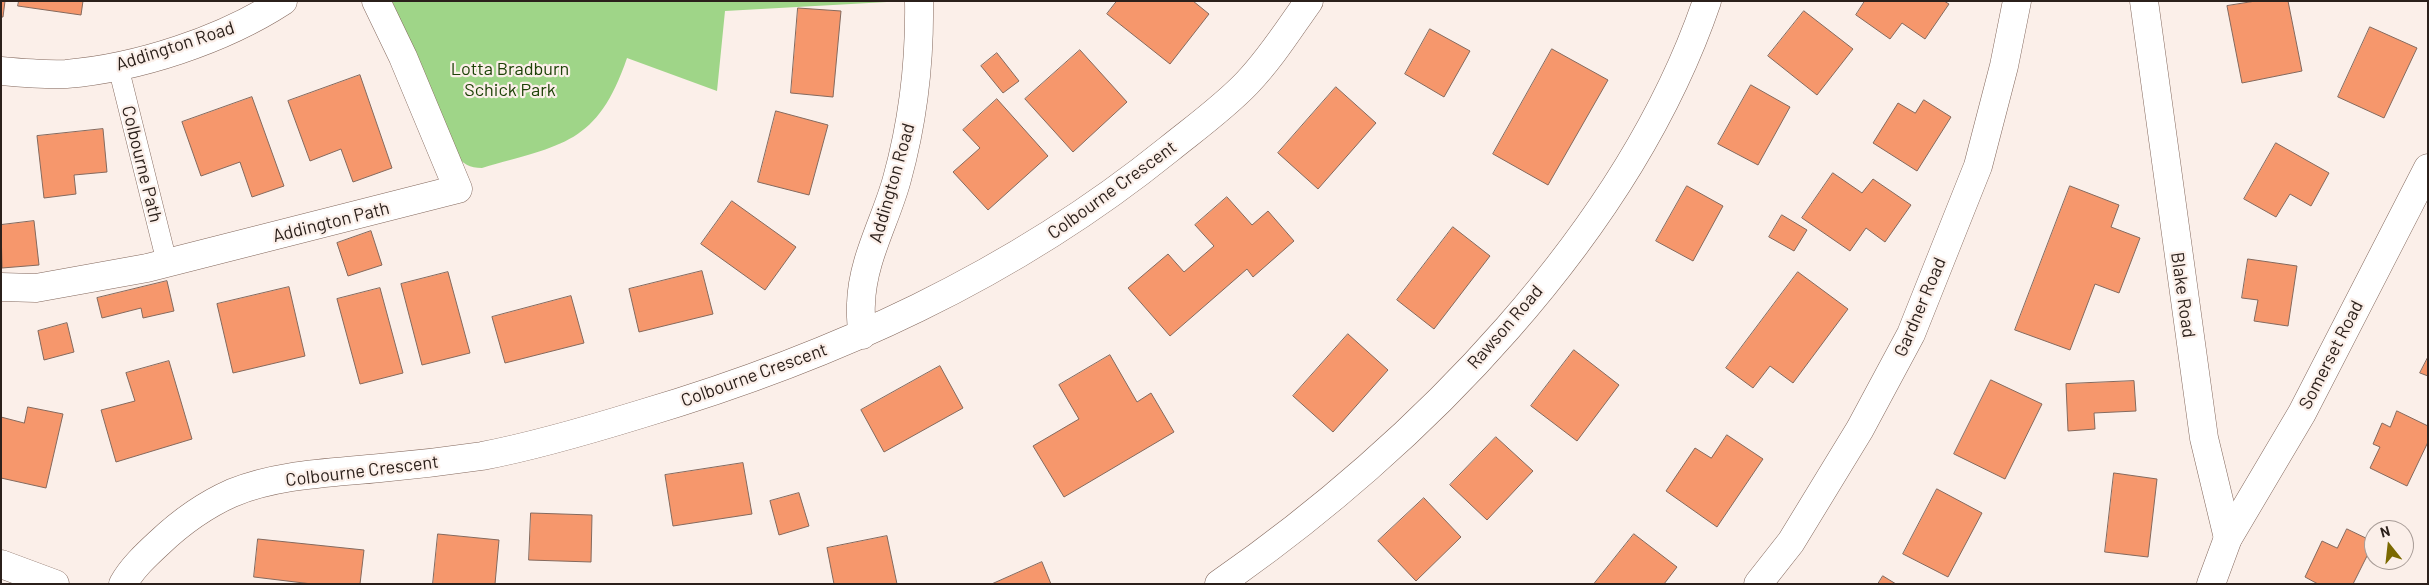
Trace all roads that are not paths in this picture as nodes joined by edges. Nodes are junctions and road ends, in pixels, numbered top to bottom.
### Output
1 (283, 1) edge
2 (376, 1) edge
3 (919, 1) edge
4 (1308, 1) edge
5 (1707, 1) edge
6 (2018, 1) edge
7 (2144, 1) edge
8 (118, 66) junction
9 (1, 71) edge
10 (2428, 168) edge
11 (167, 263) junction
12 (1, 287) edge
13 (862, 335) junction
14 (2228, 538) junction
15 (1, 564) edge
16 (55, 584) edge
17 (123, 584) edge
18 (1219, 584) edge
19 (1758, 584) edge
20 (2211, 584) edge

1 - 8 street, Addington Road
2 - 11 street, Addington Path
3 - 13 street, Addington Road
4 - 13 street, Colbourne Crescent
5 - 18 street, Rawson Road
6 - 19 street, Gardner Road
7 - 14 street, Blake Road
8 - 9 street, Addington Road
8 - 11 lane, Colbourne Path
10 - 14 street, Somerset Road
11 - 12 street, Addington Path
13 - 17 street, Colbourne Crescent
14 - 20 street
15 - 16 street

